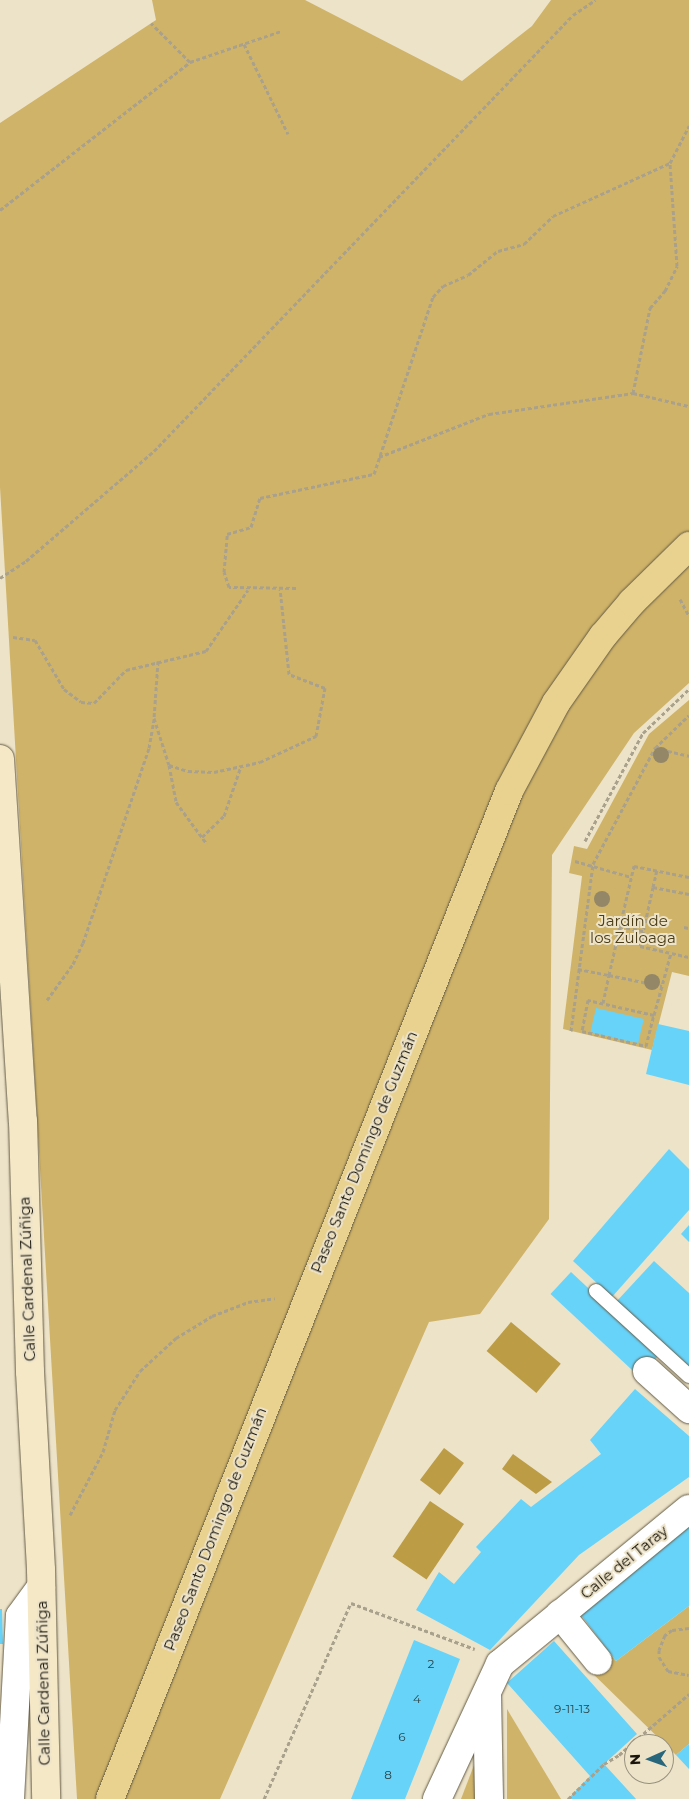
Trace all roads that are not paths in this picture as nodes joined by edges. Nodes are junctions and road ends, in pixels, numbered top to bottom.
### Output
1 (689, 546) edge
2 (0, 759) edge
3 (596, 1291) dead end
4 (647, 1371) dead end
5 (689, 1376) edge
6 (689, 1409) edge
7 (689, 1509) edge
8 (41, 1587) junction
9 (560, 1614) junction
10 (598, 1661) dead end
11 (487, 1690) junction
12 (10, 1799) edge
13 (46, 1799) edge
14 (110, 1799) edge
15 (437, 1799) edge
16 (489, 1799) edge

1 - 14 main road, Paseo Santo Domingo de Guzmán
2 - 8 street, Calle Cardenal Zúñiga
3 - 5 lane
4 - 6 street
7 - 9 street, Calle del Taray
8 - 12 street
8 - 13 street, Calle Cardenal Zúñiga
9 - 10 street
9 - 11 street, Calle del Taray
11 - 15 street
11 - 16 street

